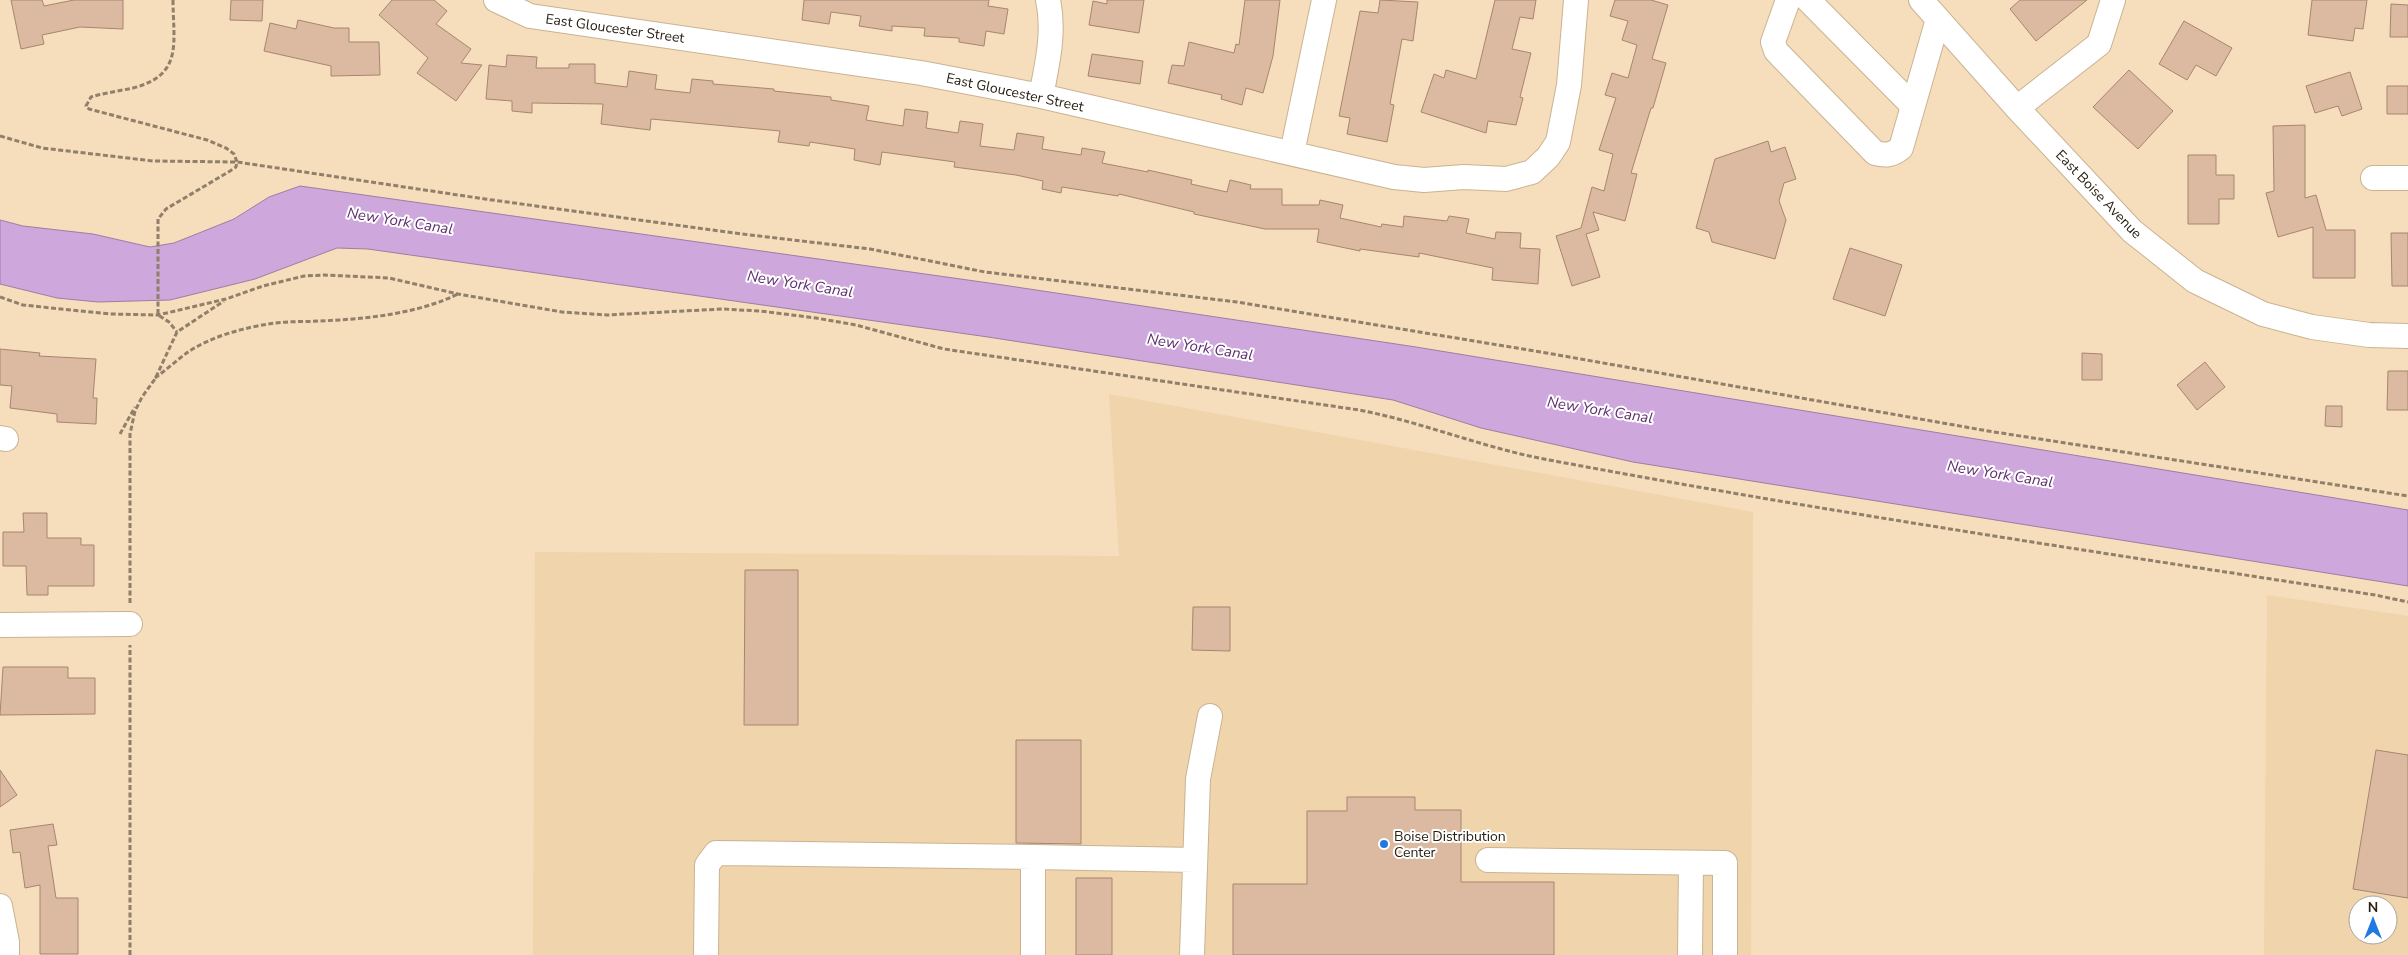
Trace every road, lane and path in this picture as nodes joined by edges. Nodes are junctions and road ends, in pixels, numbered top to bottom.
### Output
1 (173, 0) edge
2 (496, 0) edge
3 (1048, 0) edge
4 (1324, 0) edge
5 (1576, 0) edge
6 (1788, 0) edge
7 (1808, 0) edge
8 (1921, 0) edge
9 (2113, 0) edge
10 (1938, 19) junction
11 (1041, 96) junction
12 (1913, 106) junction
13 (2017, 108) junction
14 (0, 136) edge
15 (1292, 153) junction
16 (237, 162) junction
17 (2373, 178) dead end
18 (2408, 178) edge
19 (458, 294) junction
20 (0, 297) edge
21 (226, 299) junction
22 (158, 315) junction
23 (177, 332) junction
24 (2408, 336) edge
25 (155, 378) junction
26 (142, 397) junction
27 (120, 434) dead end
28 (2408, 496) edge
29 (2408, 602) edge
30 (130, 624) junction
31 (0, 625) edge
32 (1210, 716) dead end
33 (1033, 857) junction
34 (1196, 860) junction
35 (1488, 860) dead end
36 (1691, 862) junction
37 (0, 906) edge
38 (7, 955) edge
39 (130, 955) edge
40 (706, 955) edge
41 (1033, 955) edge
42 (1192, 955) edge
43 (1690, 955) edge
44 (1725, 955) edge

1 - 16 path
2 - 11 street, East Gloucester Street
3 - 11 street
4 - 15 street
5 - 15 street, East Gloucester Street
6 - 12 street
7 - 12 street
8 - 10 street, East Boise Avenue
9 - 13 street
10 - 12 street
10 - 13 street, East Boise Avenue
11 - 15 street, East Gloucester Street
13 - 24 street, East Boise Avenue
14 - 16 path
16 - 22 path
16 - 28 path
17 - 18 street
19 - 21 path
19 - 25 path
19 - 29 path
20 - 22 path
21 - 22 path
21 - 23 path
22 - 23 path
23 - 25 path
25 - 26 path
26 - 27 path
26 - 30 path
30 - 31 street
30 - 39 path
32 - 34 street
33 - 34 street
33 - 40 street
33 - 41 street
34 - 42 street
35 - 36 street
36 - 43 street
36 - 44 street
37 - 38 street

